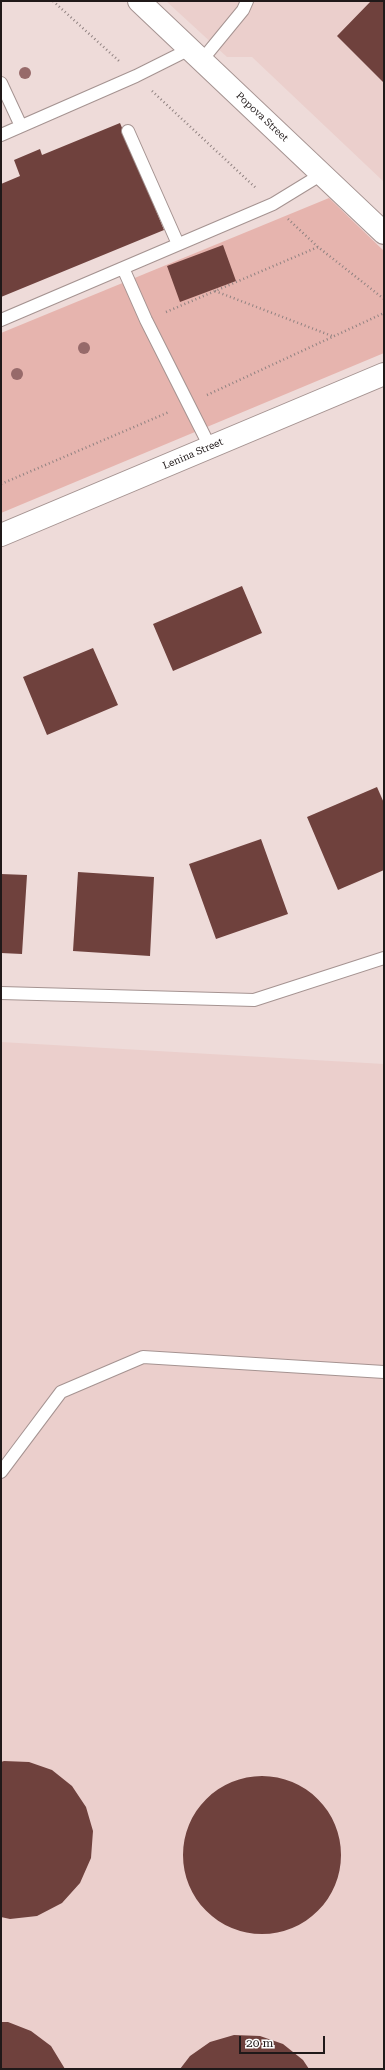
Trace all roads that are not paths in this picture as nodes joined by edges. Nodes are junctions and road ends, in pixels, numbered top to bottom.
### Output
1 (139, 1) edge
2 (247, 1) edge
3 (196, 54) junction
4 (1, 83) edge
5 (21, 126) junction
6 (128, 131) dead end
7 (1, 135) edge
8 (322, 174) junction
9 (384, 233) edge
10 (178, 244) junction
11 (123, 268) junction
12 (1, 320) edge
13 (384, 374) edge
14 (210, 447) junction
15 (1, 535) edge
16 (384, 958) edge
17 (1, 993) edge
18 (384, 1372) edge
19 (1, 1472) edge

1 - 3 street, Popova Street
2 - 3 lane
3 - 5 lane
3 - 8 street, Popova Street
4 - 5 lane
5 - 7 lane
6 - 10 lane
8 - 9 street, Popova Street
8 - 10 lane
10 - 11 lane
11 - 12 lane
11 - 14 lane
13 - 14 street, Lenina Street
14 - 15 street, Lenina Street
16 - 17 lane
18 - 19 lane

